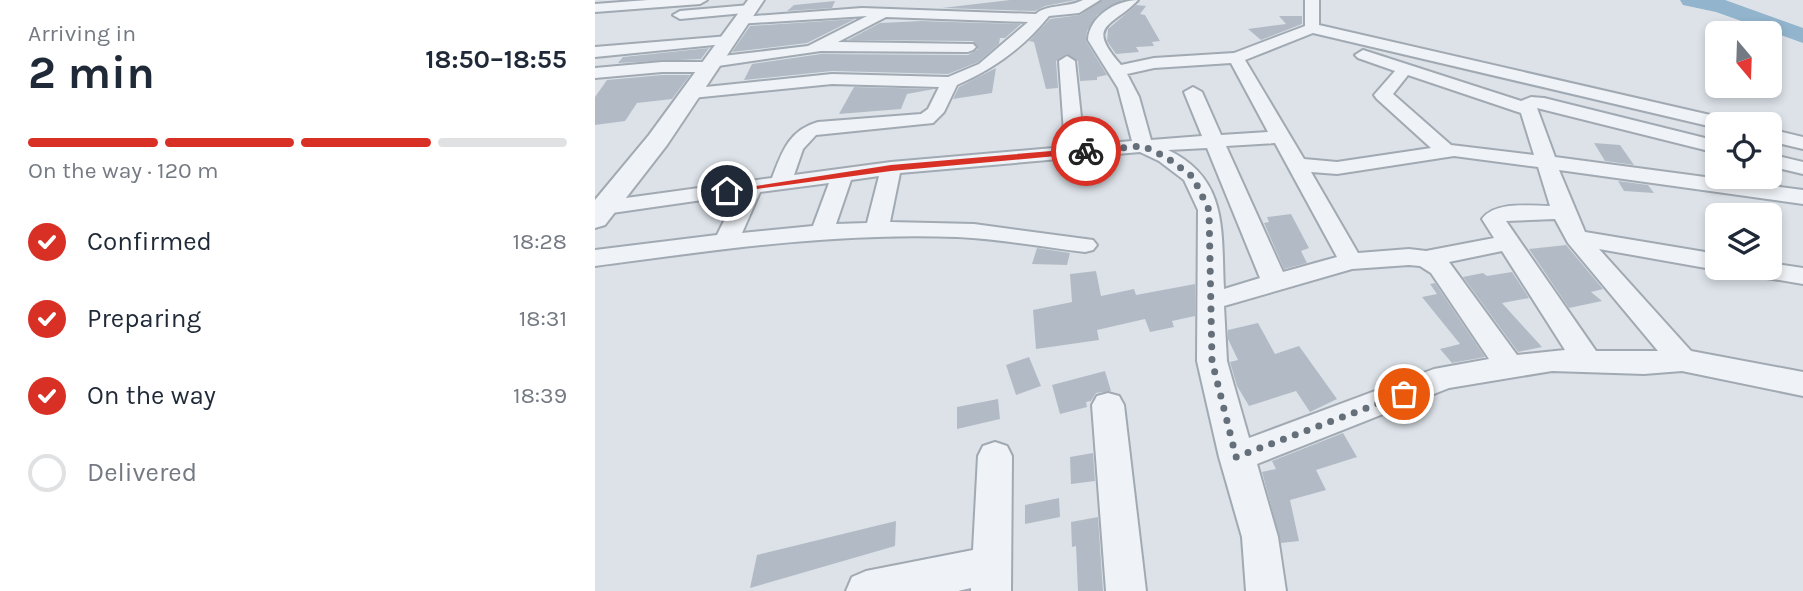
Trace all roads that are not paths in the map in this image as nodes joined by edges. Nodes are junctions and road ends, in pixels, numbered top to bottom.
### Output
1 (700, 0) edge
2 (968, 0) edge
3 (1093, 0) edge
4 (1131, 0) edge
5 (1312, 0) edge
6 (595, 8) edge
7 (884, 13) junction
8 (680, 15) dead end
9 (950, 16) junction
10 (744, 17) edge
11 (1039, 18) junction
12 (1312, 28) junction
13 (1290, 36) junction
14 (818, 47) junction
15 (968, 47) dead end
16 (595, 52) edge
17 (1236, 58) junction
18 (1067, 61) dead end
19 (713, 64) junction
20 (1405, 69) junction
21 (1118, 71) junction
22 (595, 73) edge
23 (950, 82) junction
24 (1192, 92) dead end
25 (692, 93) junction
26 (1527, 109) junction
27 (1705, 119) edge
28 (1656, 132) junction
29 (1281, 137) junction
30 (1782, 138) edge
31 (1214, 142) junction
32 (1803, 143) edge
33 (1705, 144) edge
34 (1143, 146) junction
35 (1445, 150) junction
36 (1075, 152) junction
37 (1544, 161) junction
38 (1782, 163) edge
39 (1297, 165) junction
40 (891, 168) junction
41 (1803, 168) edge
42 (842, 175) junction
43 (1679, 178) junction
44 (781, 183) junction
45 (752, 187) junction
46 (1803, 197) edge
47 (1563, 212) junction
48 (600, 213) edge
49 (877, 229) junction
50 (822, 232) junction
51 (1576, 238) junction
52 (726, 241) junction
53 (1508, 243) junction
54 (1086, 245) dead end
55 (595, 258) edge
56 (1426, 259) junction
57 (1705, 260) edge
58 (1351, 261) junction
59 (1782, 273) edge
60 (1803, 276) edge
61 (1275, 283) junction
62 (1212, 301) junction
63 (1682, 360) junction
64 (1588, 361) junction
65 (1509, 366) junction
66 (1803, 384) edge
67 (1108, 405) dead end
68 (995, 456) dead end
69 (1236, 457) junction
70 (992, 578) edge
71 (866, 591) edge
72 (1126, 591) edge
73 (1266, 591) edge

1 - 6 street
2 - 9 street
3 - 11 street
4 - 21 street
5 - 12 street
7 - 9 street
7 - 10 street
7 - 14 street
8 - 10 street
9 - 11 street
10 - 16 street
10 - 19 street
11 - 23 street
12 - 13 street
12 - 27 street
13 - 17 street
13 - 20 street
14 - 15 street
14 - 19 street
17 - 21 street
17 - 29 street
18 - 36 street
19 - 22 street
19 - 25 street
20 - 26 street
20 - 35 street
21 - 34 street
23 - 25 street
23 - 44 street
24 - 31 street
25 - 48 street
26 - 28 street
26 - 37 street
28 - 33 street
28 - 43 street
29 - 31 street
29 - 39 street
30 - 32 street
31 - 34 street
31 - 61 street
34 - 36 street
34 - 62 street
35 - 37 street
35 - 39 street
36 - 40 street
37 - 43 street
37 - 47 street
38 - 41 street
39 - 58 street
40 - 42 street
40 - 49 street
42 - 44 street
42 - 50 street
43 - 46 street
44 - 45 street
45 - 48 street
45 - 52 street
47 - 51 street
47 - 53 street
49 - 50 street
49 - 54 street
50 - 52 street
51 - 57 street
51 - 63 street
52 - 55 street
53 - 56 street
53 - 64 street
56 - 58 street
56 - 65 street
58 - 61 street
59 - 60 street
61 - 62 street
62 - 69 street
63 - 64 street
63 - 66 street
64 - 65 street
65 - 69 street
67 - 72 street
68 - 70 street
69 - 73 street
70 - 71 street

